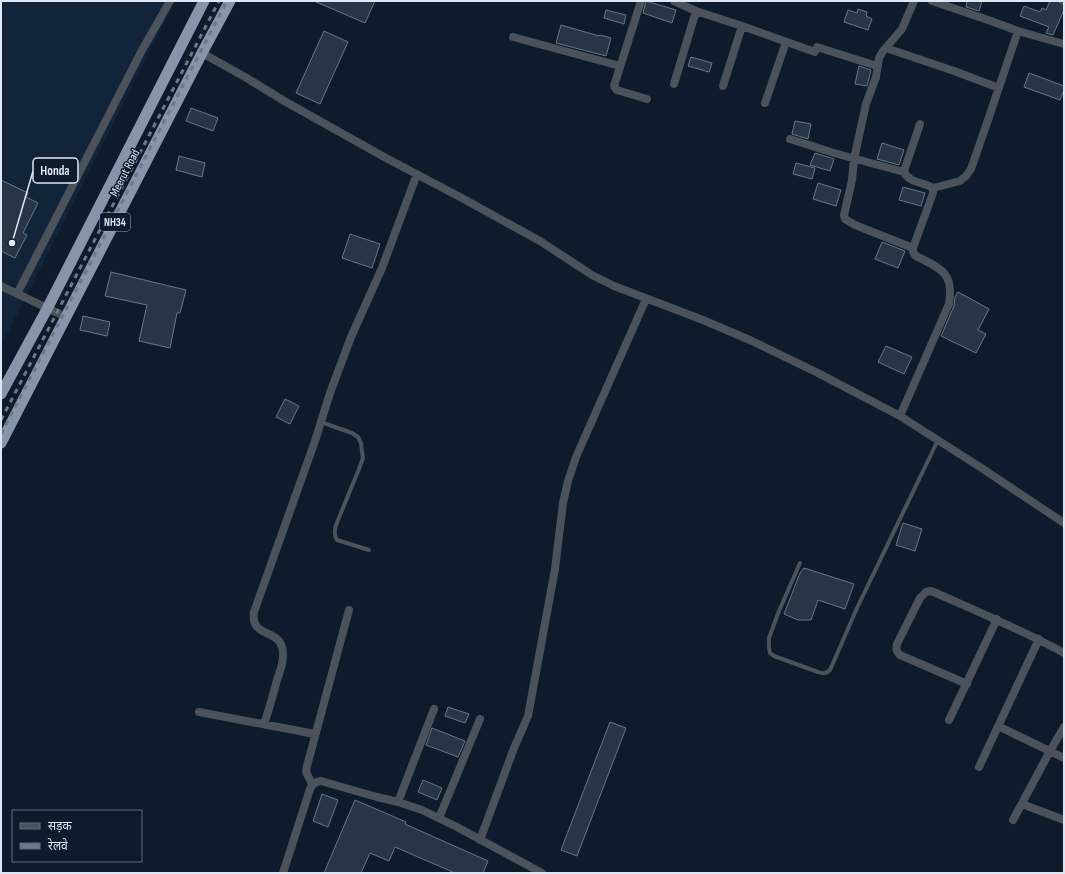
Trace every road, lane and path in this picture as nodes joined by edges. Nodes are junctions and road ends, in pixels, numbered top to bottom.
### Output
1 (170, 1) edge
2 (204, 1) edge
3 (230, 1) edge
4 (641, 1) edge
5 (674, 1) edge
6 (914, 1) edge
7 (932, 1) edge
8 (696, 11) junction
9 (742, 26) junction
10 (1018, 32) junction
11 (513, 37) dead end
12 (1063, 41) edge
13 (786, 42) junction
14 (886, 48) junction
15 (202, 53) junction
16 (620, 66) junction
17 (877, 66) junction
18 (674, 84) dead end
19 (723, 86) dead end
20 (999, 88) junction
21 (647, 99) dead end
22 (765, 103) dead end
23 (920, 124) dead end
24 (790, 139) dead end
25 (854, 158) junction
26 (904, 172) junction
27 (417, 174) junction
28 (933, 188) junction
29 (913, 248) junction
30 (1, 286) edge
31 (17, 294) junction
32 (646, 299) junction
33 (47, 308) junction
34 (66, 317) junction
35 (1, 394) edge
36 (900, 416) junction
37 (321, 422) junction
38 (938, 440) junction
39 (1, 443) edge
40 (1064, 523) edge
41 (369, 550) dead end
42 (800, 563) dead end
43 (349, 610) dead end
44 (997, 620) junction
45 (1039, 639) junction
46 (1064, 652) edge
47 (967, 684) junction
48 (434, 709) dead end
49 (199, 712) dead end
50 (480, 719) dead end
51 (949, 720) dead end
52 (264, 724) junction
53 (998, 726) junction
54 (1064, 727) edge
55 (315, 734) junction
56 (1050, 751) junction
57 (1064, 758) edge
58 (979, 767) dead end
59 (312, 784) junction
60 (398, 802) junction
61 (1022, 804) junction
62 (439, 818) junction
63 (1013, 820) dead end
64 (1064, 820) edge
65 (480, 840) junction
66 (283, 873) edge
67 (542, 873) edge

1 - 31 street
2 - 33 highway, Meerut Road / NH34
3 - 15 highway, Meerut Road / NH34
4 - 16 street
5 - 8 street
6 - 14 street
7 - 10 street
8 - 9 street
8 - 18 street
9 - 13 street
9 - 19 street
10 - 12 street
10 - 20 street
11 - 16 street
13 - 17 street
13 - 22 street
14 - 17 street
14 - 20 street
15 - 27 street
15 - 34 highway, Meerut Road / NH34
16 - 21 street
17 - 25 street
20 - 28 street
23 - 26 street
24 - 25 street
25 - 26 street
25 - 29 street
26 - 28 street
27 - 32 street
27 - 37 street
28 - 29 street
29 - 36 street
30 - 31 street
31 - 33 street
32 - 36 street
32 - 65 street
33 - 34 street
33 - 35 highway, Meerut Road / NH34
34 - 39 highway, Meerut Road / NH34
36 - 38 street
37 - 41 lane
37 - 52 street
38 - 40 street
38 - 42 lane
43 - 55 street
44 - 45 street
44 - 47 street
44 - 47 street
45 - 46 street
45 - 53 street
47 - 51 street
48 - 60 street
49 - 52 street
50 - 62 street
52 - 55 street
53 - 56 street
53 - 58 street
54 - 56 street
55 - 59 street
56 - 57 street
56 - 61 street
59 - 60 street
59 - 66 street
60 - 62 street
61 - 63 street
61 - 64 street
62 - 65 street
65 - 67 street

